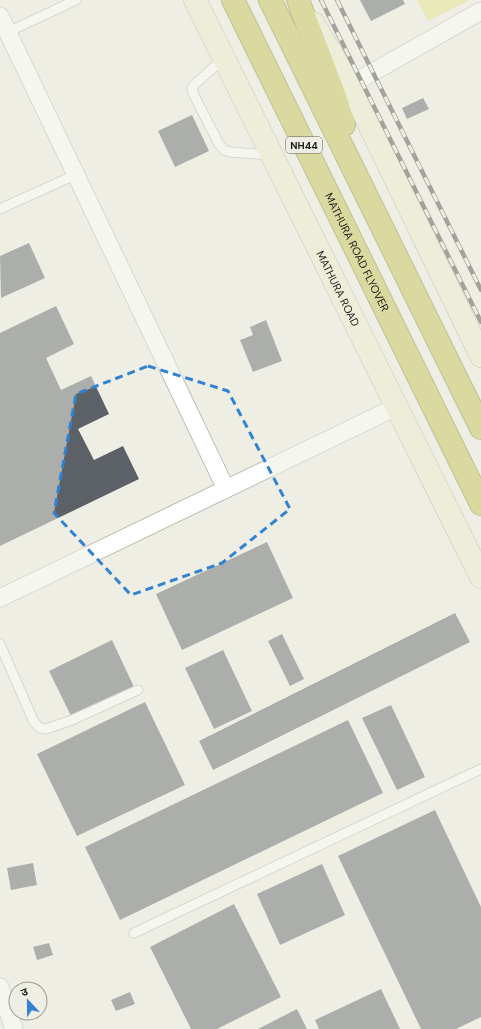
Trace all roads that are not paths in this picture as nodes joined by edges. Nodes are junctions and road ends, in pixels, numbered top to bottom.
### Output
1 (76, 0) edge
2 (194, 0) edge
3 (233, 0) edge
4 (270, 0) edge
5 (299, 0) edge
6 (481, 11) edge
7 (0, 16) edge
8 (8, 32) junction
9 (224, 58) junction
10 (350, 86) junction
11 (273, 156) junction
12 (75, 176) junction
13 (368, 199) junction
14 (0, 210) edge
15 (481, 356) edge
16 (396, 407) junction
17 (481, 428) edge
18 (226, 489) junction
19 (481, 504) edge
20 (481, 577) edge
21 (0, 598) edge
22 (0, 644) edge
23 (138, 690) dead end
24 (481, 769) edge
25 (134, 933) dead end
26 (0, 987) edge
27 (14, 1029) edge

1 - 8 lane
2 - 9 main road, MATHURA ROAD
3 - 19 highway, MATHURA ROAD FLYOVER / NH44
4 - 13 highway, NH44
5 - 10 main road
5 - 13 highway
6 - 10 street
7 - 8 street
8 - 12 street
9 - 11 main road, MATHURA ROAD
9 - 11 lane
10 - 15 main road
11 - 16 main road, MATHURA ROAD
12 - 14 lane
12 - 18 street
13 - 17 highway, NH44
16 - 18 street
16 - 20 main road, MATHURA ROAD
18 - 21 street
22 - 23 lane
24 - 25 lane
26 - 27 street

